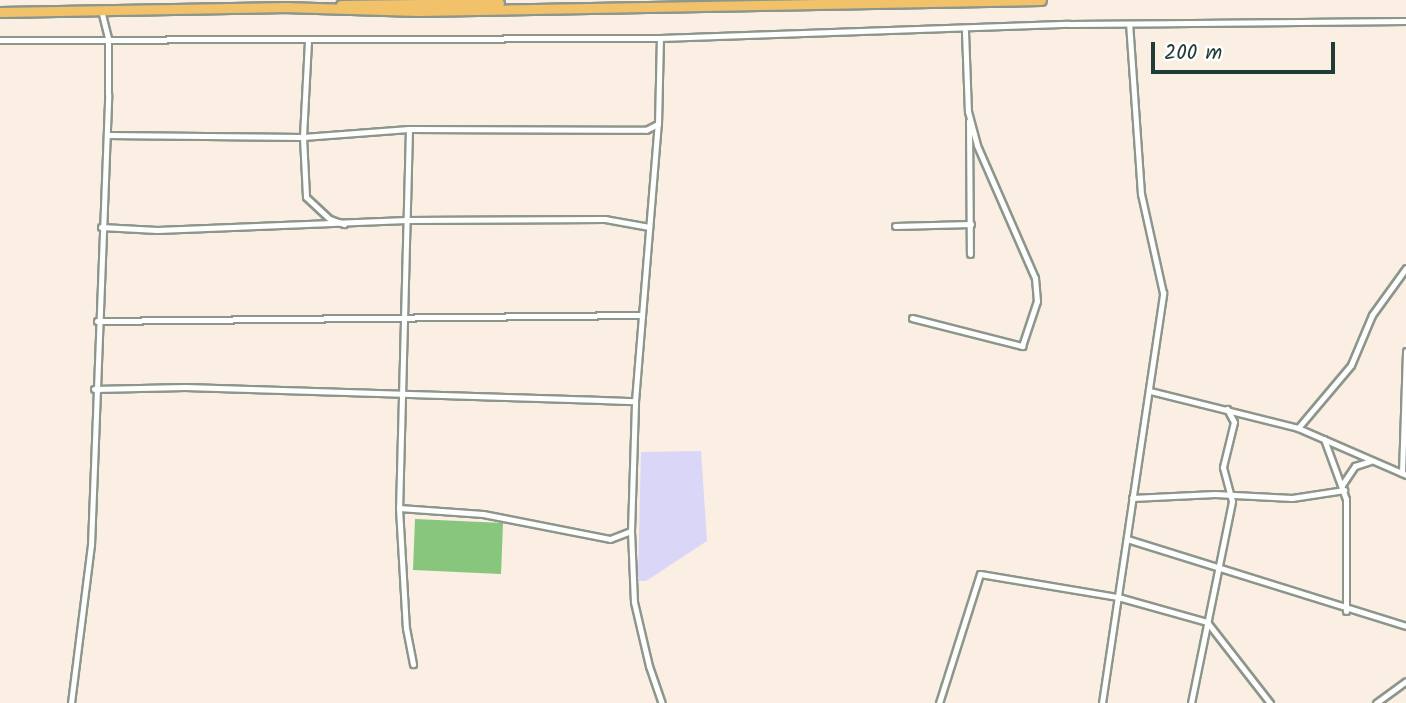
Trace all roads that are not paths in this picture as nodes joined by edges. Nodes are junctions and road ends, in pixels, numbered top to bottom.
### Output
1 (1041, 0) edge
2 (972, 1) edge
3 (101, 10) junction
4 (0, 12) edge
5 (1406, 21) edge
6 (1129, 24) junction
7 (965, 31) junction
8 (660, 37) junction
9 (108, 38) junction
10 (0, 40) edge
11 (308, 41) junction
12 (968, 111) junction
13 (658, 124) junction
14 (409, 129) junction
15 (107, 135) junction
16 (303, 137) junction
17 (407, 220) junction
18 (971, 224) junction
19 (348, 226) junction
20 (895, 226) dead end
21 (649, 227) junction
22 (101, 228) junction
23 (970, 254) dead end
24 (1406, 268) edge
25 (406, 315) junction
26 (642, 315) junction
27 (912, 318) dead end
28 (97, 321) junction
29 (1406, 351) edge
30 (94, 389) junction
31 (1150, 391) junction
32 (403, 394) junction
33 (635, 401) junction
34 (1227, 409) junction
35 (1297, 428) junction
36 (1324, 439) junction
37 (1371, 461) junction
38 (1404, 474) edge
39 (1343, 487) junction
40 (1232, 495) junction
41 (1132, 498) junction
42 (399, 508) junction
43 (631, 531) junction
44 (1127, 539) junction
45 (1220, 570) junction
46 (1118, 597) junction
47 (1346, 611) junction
48 (1207, 622) junction
49 (1406, 626) edge
50 (413, 664) dead end
51 (1406, 681) edge
52 (71, 703) edge
53 (662, 703) edge
54 (940, 703) edge
55 (1102, 703) edge
56 (1191, 703) edge
57 (1270, 703) edge
58 (1376, 703) edge

1 - 2 highway
2 - 3 highway
3 - 4 highway
3 - 9 street
5 - 6 street
6 - 7 street
6 - 31 street
7 - 8 street
7 - 12 street
8 - 11 street
8 - 13 street
9 - 10 street
9 - 11 street
9 - 15 street
11 - 16 street
12 - 18 street
12 - 27 street
13 - 14 street
13 - 21 street
14 - 16 street
14 - 17 street
15 - 16 street
15 - 22 street
16 - 19 street
17 - 19 street
17 - 21 street
17 - 25 street
18 - 20 street
18 - 23 street
19 - 22 street
21 - 26 street
22 - 28 street
24 - 35 street
25 - 26 street
25 - 28 street
25 - 32 street
26 - 33 street
28 - 30 street
29 - 38 street
30 - 32 street
30 - 52 street
31 - 34 street
31 - 41 street
32 - 33 street
32 - 42 street
33 - 43 street
34 - 35 street
34 - 40 street
35 - 36 street
36 - 37 street
36 - 39 street
37 - 38 street
37 - 39 street
39 - 40 street
39 - 47 street
40 - 41 street
40 - 45 street
41 - 44 street
42 - 43 street
42 - 50 street
43 - 53 street
44 - 45 street
44 - 46 street
45 - 47 street
45 - 48 street
46 - 48 street
46 - 54 street
46 - 55 street
47 - 49 street
48 - 56 street
48 - 57 street
51 - 58 street

